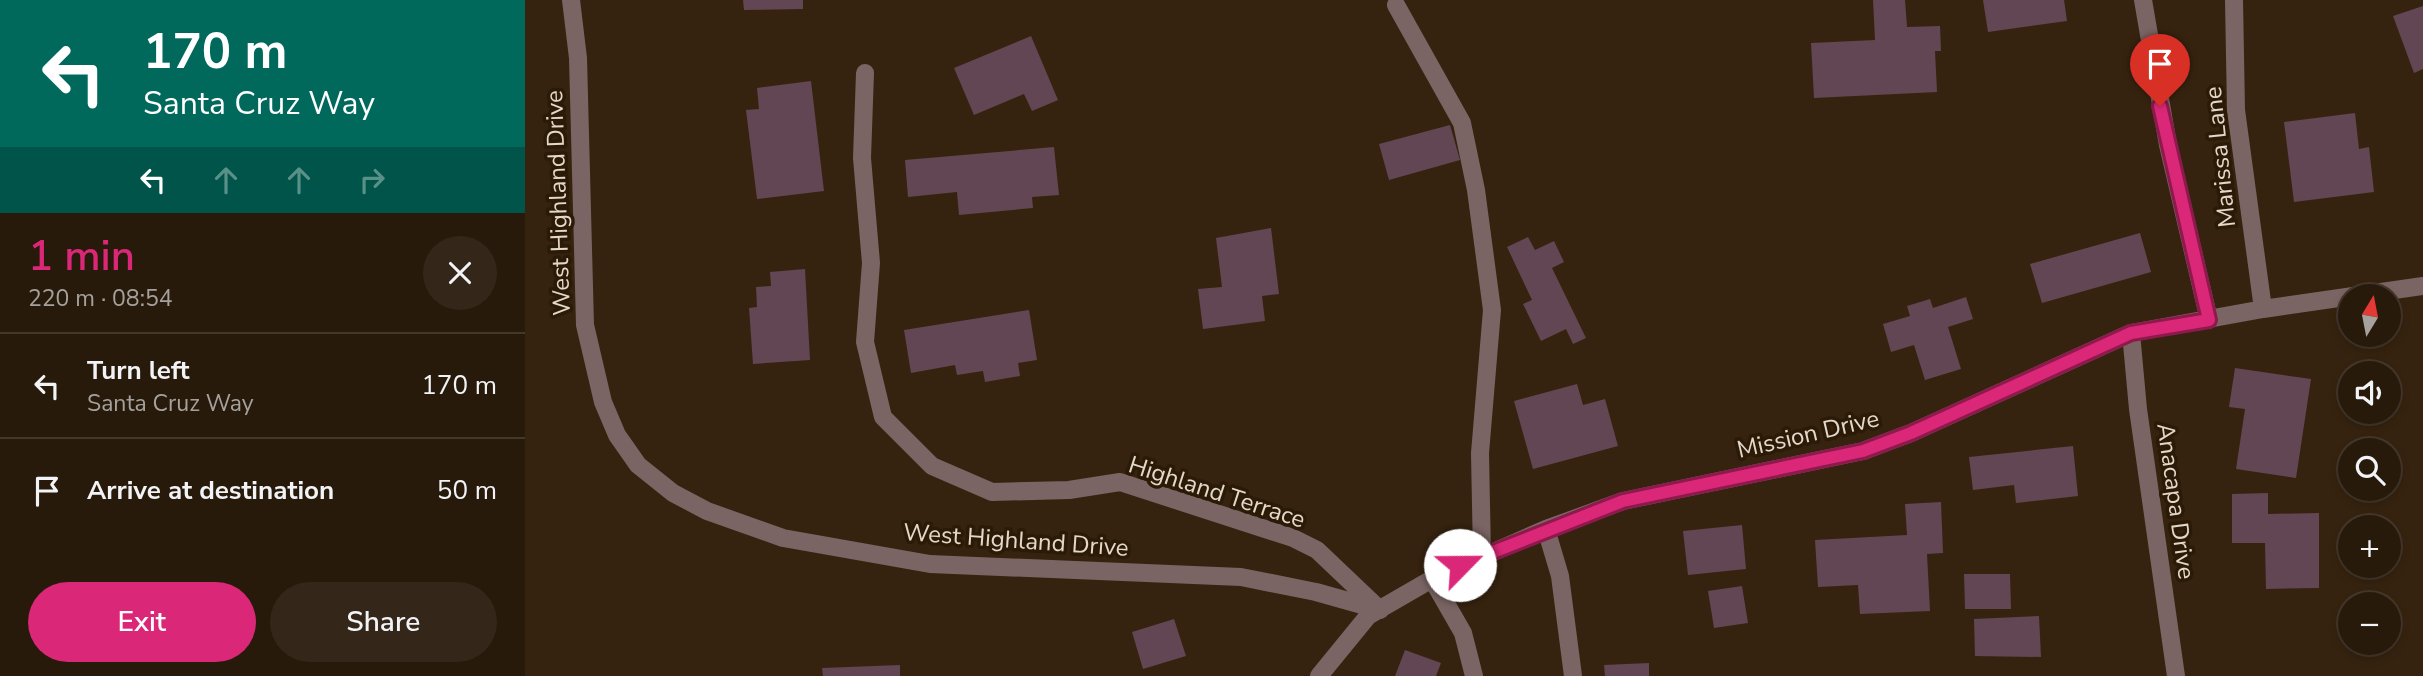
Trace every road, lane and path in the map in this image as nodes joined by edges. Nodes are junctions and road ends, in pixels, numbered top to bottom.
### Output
1 (571, 0) edge
2 (2143, 0) edge
3 (2234, 0) edge
4 (1396, 5) dead end
5 (865, 74) dead end
6 (2423, 286) edge
7 (2263, 309) junction
8 (2209, 320) junction
9 (2131, 333) junction
10 (1546, 529) junction
11 (1482, 556) junction
12 (1432, 579) junction
13 (1380, 610) junction
14 (1319, 676) edge
15 (1474, 676) edge
16 (1573, 676) edge
17 (2176, 676) edge

1 - 13 street, West Highland Drive
2 - 8 street
3 - 7 street, Marissa Lane
4 - 11 street
5 - 13 street, Highland Terrace
6 - 7 street, Mission Drive
7 - 8 street, Mission Drive
8 - 9 street, Mission Drive
9 - 10 street, Mission Drive
9 - 17 street, Anacapa Drive
10 - 11 street, Mission Drive
10 - 16 street
11 - 12 street, Mission Drive
12 - 13 street, Mission Drive
12 - 15 street
13 - 14 street, Mission Drive

